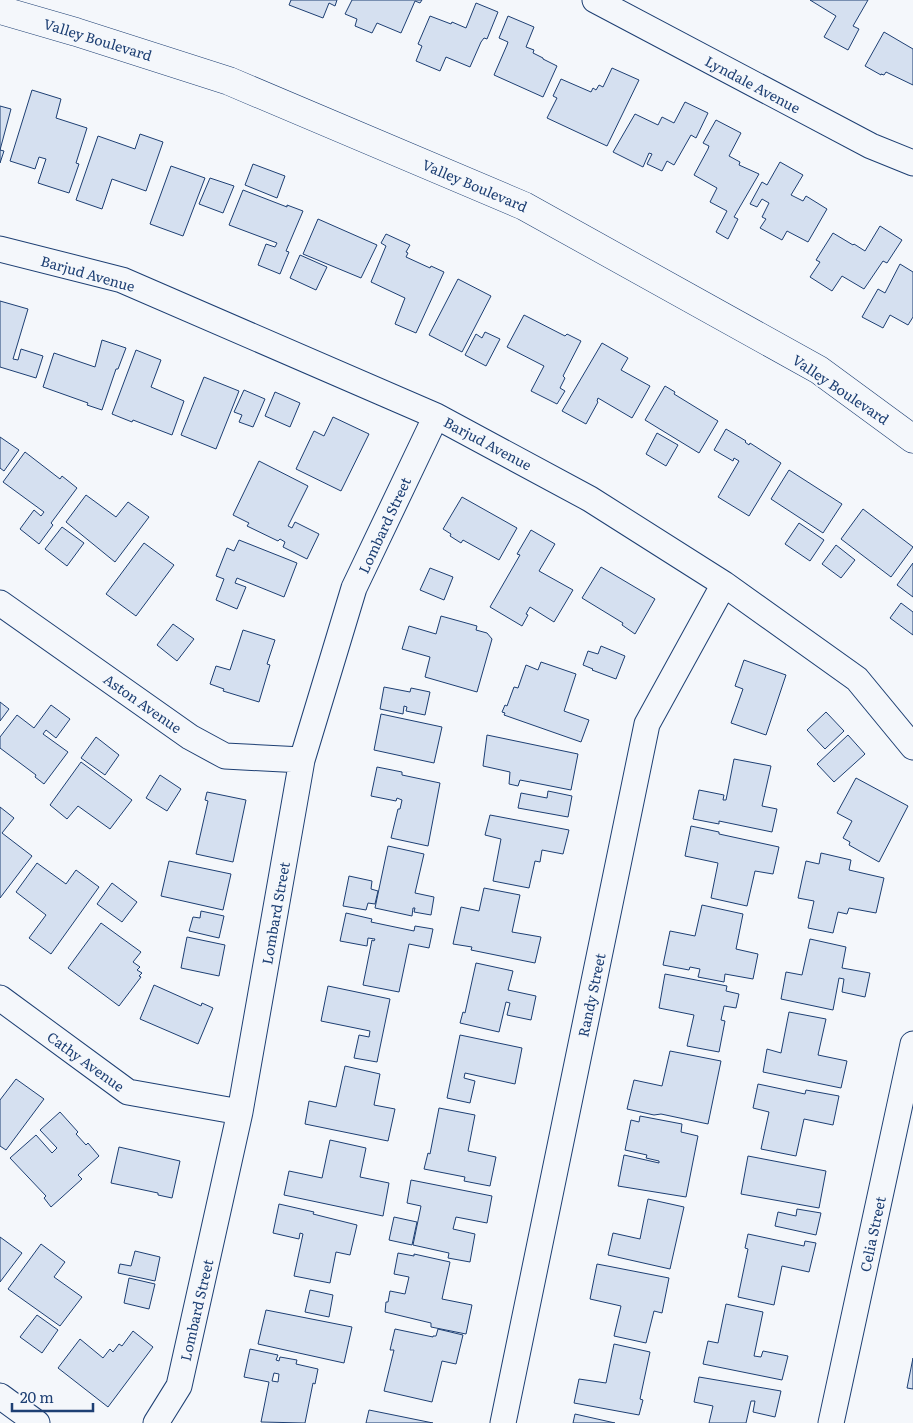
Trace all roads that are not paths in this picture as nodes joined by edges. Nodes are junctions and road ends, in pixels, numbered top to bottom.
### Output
1 (595, 0) edge
2 (0, 10) edge
3 (913, 163) edge
4 (0, 249) edge
5 (436, 416) junction
6 (913, 438) edge
7 (724, 584) junction
8 (0, 602) edge
9 (913, 747) edge
10 (302, 760) junction
11 (0, 998) edge
12 (913, 1044) edge
13 (240, 1112) junction
14 (0, 1396) edge
15 (37, 1423) edge
16 (156, 1423) edge
17 (503, 1423) edge
18 (831, 1423) edge

1 - 3 street, Lyndale Avenue
2 - 6 main road, Valley Boulevard
4 - 5 street, Barjud Avenue
5 - 7 street, Barjud Avenue
5 - 10 street, Lombard Street
7 - 9 street, Barjud Avenue
7 - 17 street, Randy Street
8 - 10 street, Aston Avenue
10 - 13 street, Lombard Street
11 - 13 street, Cathy Avenue
12 - 18 street, Celia Street
13 - 16 street, Lombard Street
14 - 15 street

